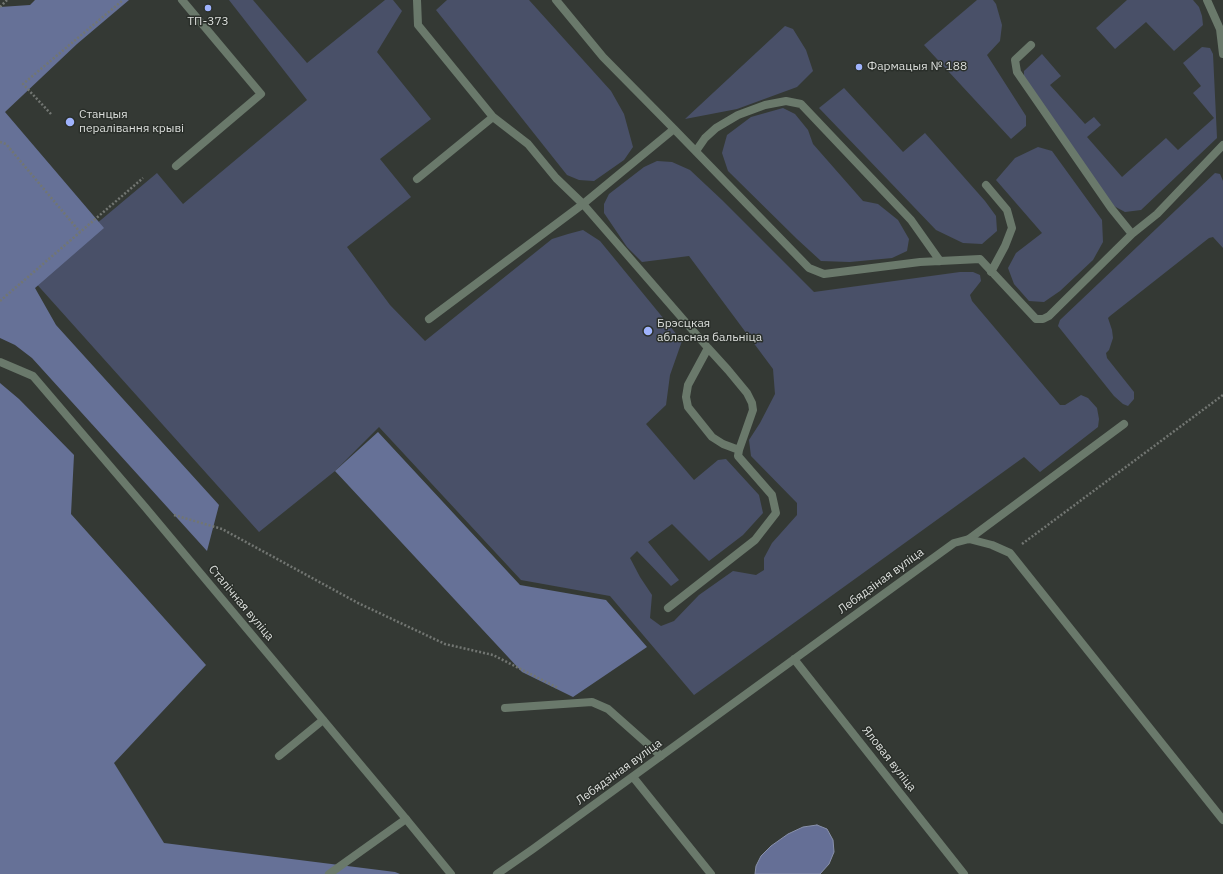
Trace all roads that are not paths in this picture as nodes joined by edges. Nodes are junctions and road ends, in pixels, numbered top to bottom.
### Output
1 (182, 0) edge
2 (417, 0) edge
3 (556, 0) edge
4 (1207, 0) edge
5 (1031, 45) dead end
6 (1223, 54) edge
7 (493, 117) junction
8 (674, 129) junction
9 (1223, 145) edge
10 (696, 152) junction
11 (176, 166) dead end
12 (417, 179) dead end
13 (986, 185) dead end
14 (583, 204) junction
15 (1132, 234) junction
16 (940, 261) junction
17 (992, 272) junction
18 (429, 319) dead end
19 (708, 348) junction
20 (0, 362) edge
21 (1124, 424) dead end
22 (739, 450) junction
23 (970, 539) junction
24 (668, 608) dead end
25 (794, 659) junction
26 (505, 708) dead end
27 (323, 720) junction
28 (279, 756) dead end
29 (661, 756) junction
30 (633, 777) junction
31 (406, 819) junction
32 (1223, 820) edge
33 (329, 874) edge
34 (451, 874) edge
35 (497, 874) edge
36 (711, 874) edge
37 (964, 874) edge

1 - 11 street
2 - 7 street
3 - 8 street
4 - 6 street
5 - 15 street
7 - 12 street
7 - 14 street
8 - 10 street
8 - 14 street
9 - 15 street
10 - 16 street
10 - 16 street
13 - 17 street
14 - 18 street
14 - 19 street
15 - 17 street
16 - 17 street
19 - 22 street
19 - 22 street
20 - 27 street, Сталічная вуліца
21 - 23 street
22 - 24 street
23 - 25 street, Лебядзіная вуліца
23 - 32 street
25 - 29 street, Лебядзіная вуліца
25 - 37 street, Яловая вуліца
26 - 29 street
27 - 28 street
27 - 31 street, Сталічная вуліца
29 - 30 street, Лебядзіная вуліца
30 - 35 street, Лебядзіная вуліца
30 - 36 street
31 - 33 street
31 - 34 street, Сталічная вуліца

